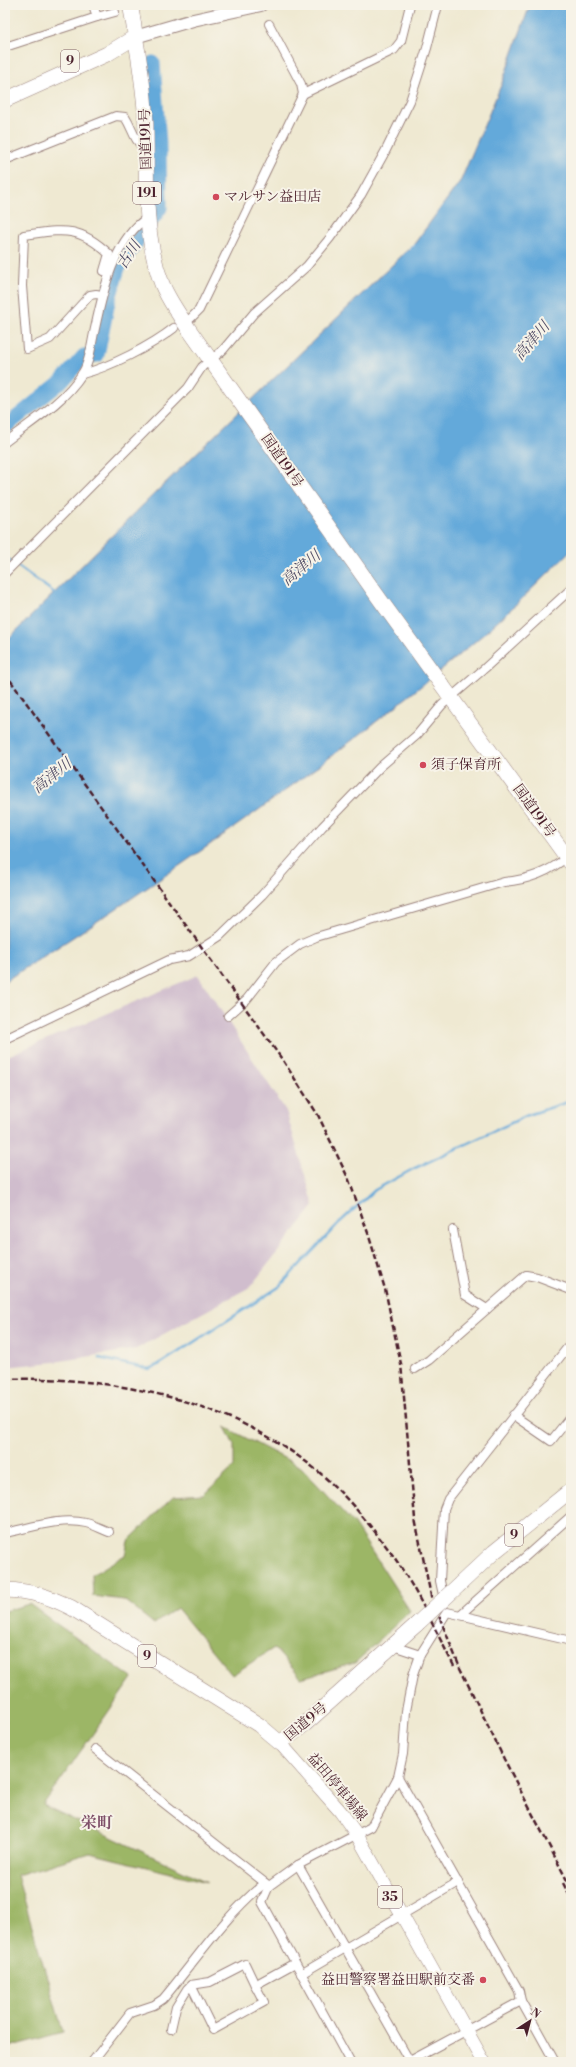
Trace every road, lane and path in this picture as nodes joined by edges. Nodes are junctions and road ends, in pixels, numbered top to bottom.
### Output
1 (93, 5) edge
2 (130, 5) edge
3 (261, 5) edge
4 (410, 5) edge
5 (438, 5) edge
6 (115, 12) dead end
7 (97, 17) junction
8 (269, 24) dead end
9 (135, 38) junction
10 (5, 48) edge
11 (303, 94) junction
12 (7, 95) edge
13 (146, 150) junction
14 (5, 160) edge
15 (147, 218) junction
16 (109, 273) junction
17 (102, 296) junction
18 (191, 318) dead end
19 (174, 328) dead end
20 (212, 363) junction
21 (82, 374) junction
22 (5, 442) edge
23 (5, 572) edge
24 (571, 589) edge
25 (451, 696) junction
26 (570, 858) edge
27 (228, 1016) dead end
28 (5, 1039) edge
29 (453, 1230) dead end
30 (571, 1290) edge
31 (487, 1309) junction
32 (571, 1343) edge
33 (415, 1369) dead end
34 (513, 1415) junction
35 (571, 1416) edge
36 (571, 1490) edge
37 (571, 1516) edge
38 (109, 1532) dead end
39 (5, 1534) edge
40 (5, 1590) edge
41 (447, 1612) junction
42 (460, 1615) junction
43 (571, 1641) edge
44 (393, 1646) junction
45 (420, 1655) junction
46 (280, 1743) junction
47 (95, 1749) dead end
48 (398, 1777) junction
49 (357, 1835) junction
50 (298, 1865) junction
51 (458, 1882) junction
52 (267, 1884) junction
53 (401, 1916) junction
54 (345, 1948) junction
55 (295, 1963) junction
56 (301, 1974) junction
57 (191, 1985) junction
58 (255, 1985) junction
59 (521, 2001) junction
60 (171, 2029) dead end
61 (466, 2030) junction
62 (92, 2062) edge
63 (350, 2062) edge
64 (409, 2062) edge
65 (484, 2062) edge
66 (555, 2062) edge

1 - 7 street
2 - 9 highway, 国道191号 / 191
3 - 9 main road
4 - 11 street
5 - 20 street
6 - 7 street
7 - 10 street
8 - 11 street
9 - 12 highway, 9
9 - 13 highway, 国道191号 / 191
11 - 18 street
13 - 14 street
13 - 15 highway, 国道191号 / 191
15 - 16 street
15 - 20 highway, 国道191号 / 191
16 - 17 street
16 - 17 street
17 - 21 street
19 - 21 street
20 - 23 street
20 - 25 highway, 国道191号 / 191
21 - 22 street
24 - 25 street
25 - 26 highway, 国道191号 / 191
25 - 28 street
26 - 27 street
29 - 31 street
30 - 31 street
31 - 33 street
32 - 34 street
34 - 35 street
34 - 41 street
36 - 44 highway, 国道9号 / 9, bridge
37 - 42 street
38 - 39 street
40 - 46 highway, 国道9号 / 9
41 - 42 street
41 - 45 street
42 - 43 street
44 - 45 street
44 - 46 highway, 国道9号 / 9
45 - 48 street
46 - 49 main road, 益田停車場線 / 35
47 - 52 street
48 - 49 street
48 - 51 street
49 - 50 street
49 - 53 main road, 益田停車場線 / 35
50 - 52 street
50 - 54 street
51 - 53 street
51 - 59 street
52 - 55 street
52 - 62 street
53 - 54 street
53 - 61 main road, 益田停車場線 / 35
54 - 56 street
54 - 64 street
55 - 56 street
55 - 58 street
56 - 63 street
57 - 58 street
57 - 58 street
57 - 60 street
59 - 61 street
59 - 66 street
61 - 64 street
61 - 65 main road, 益田停車場線 / 35

